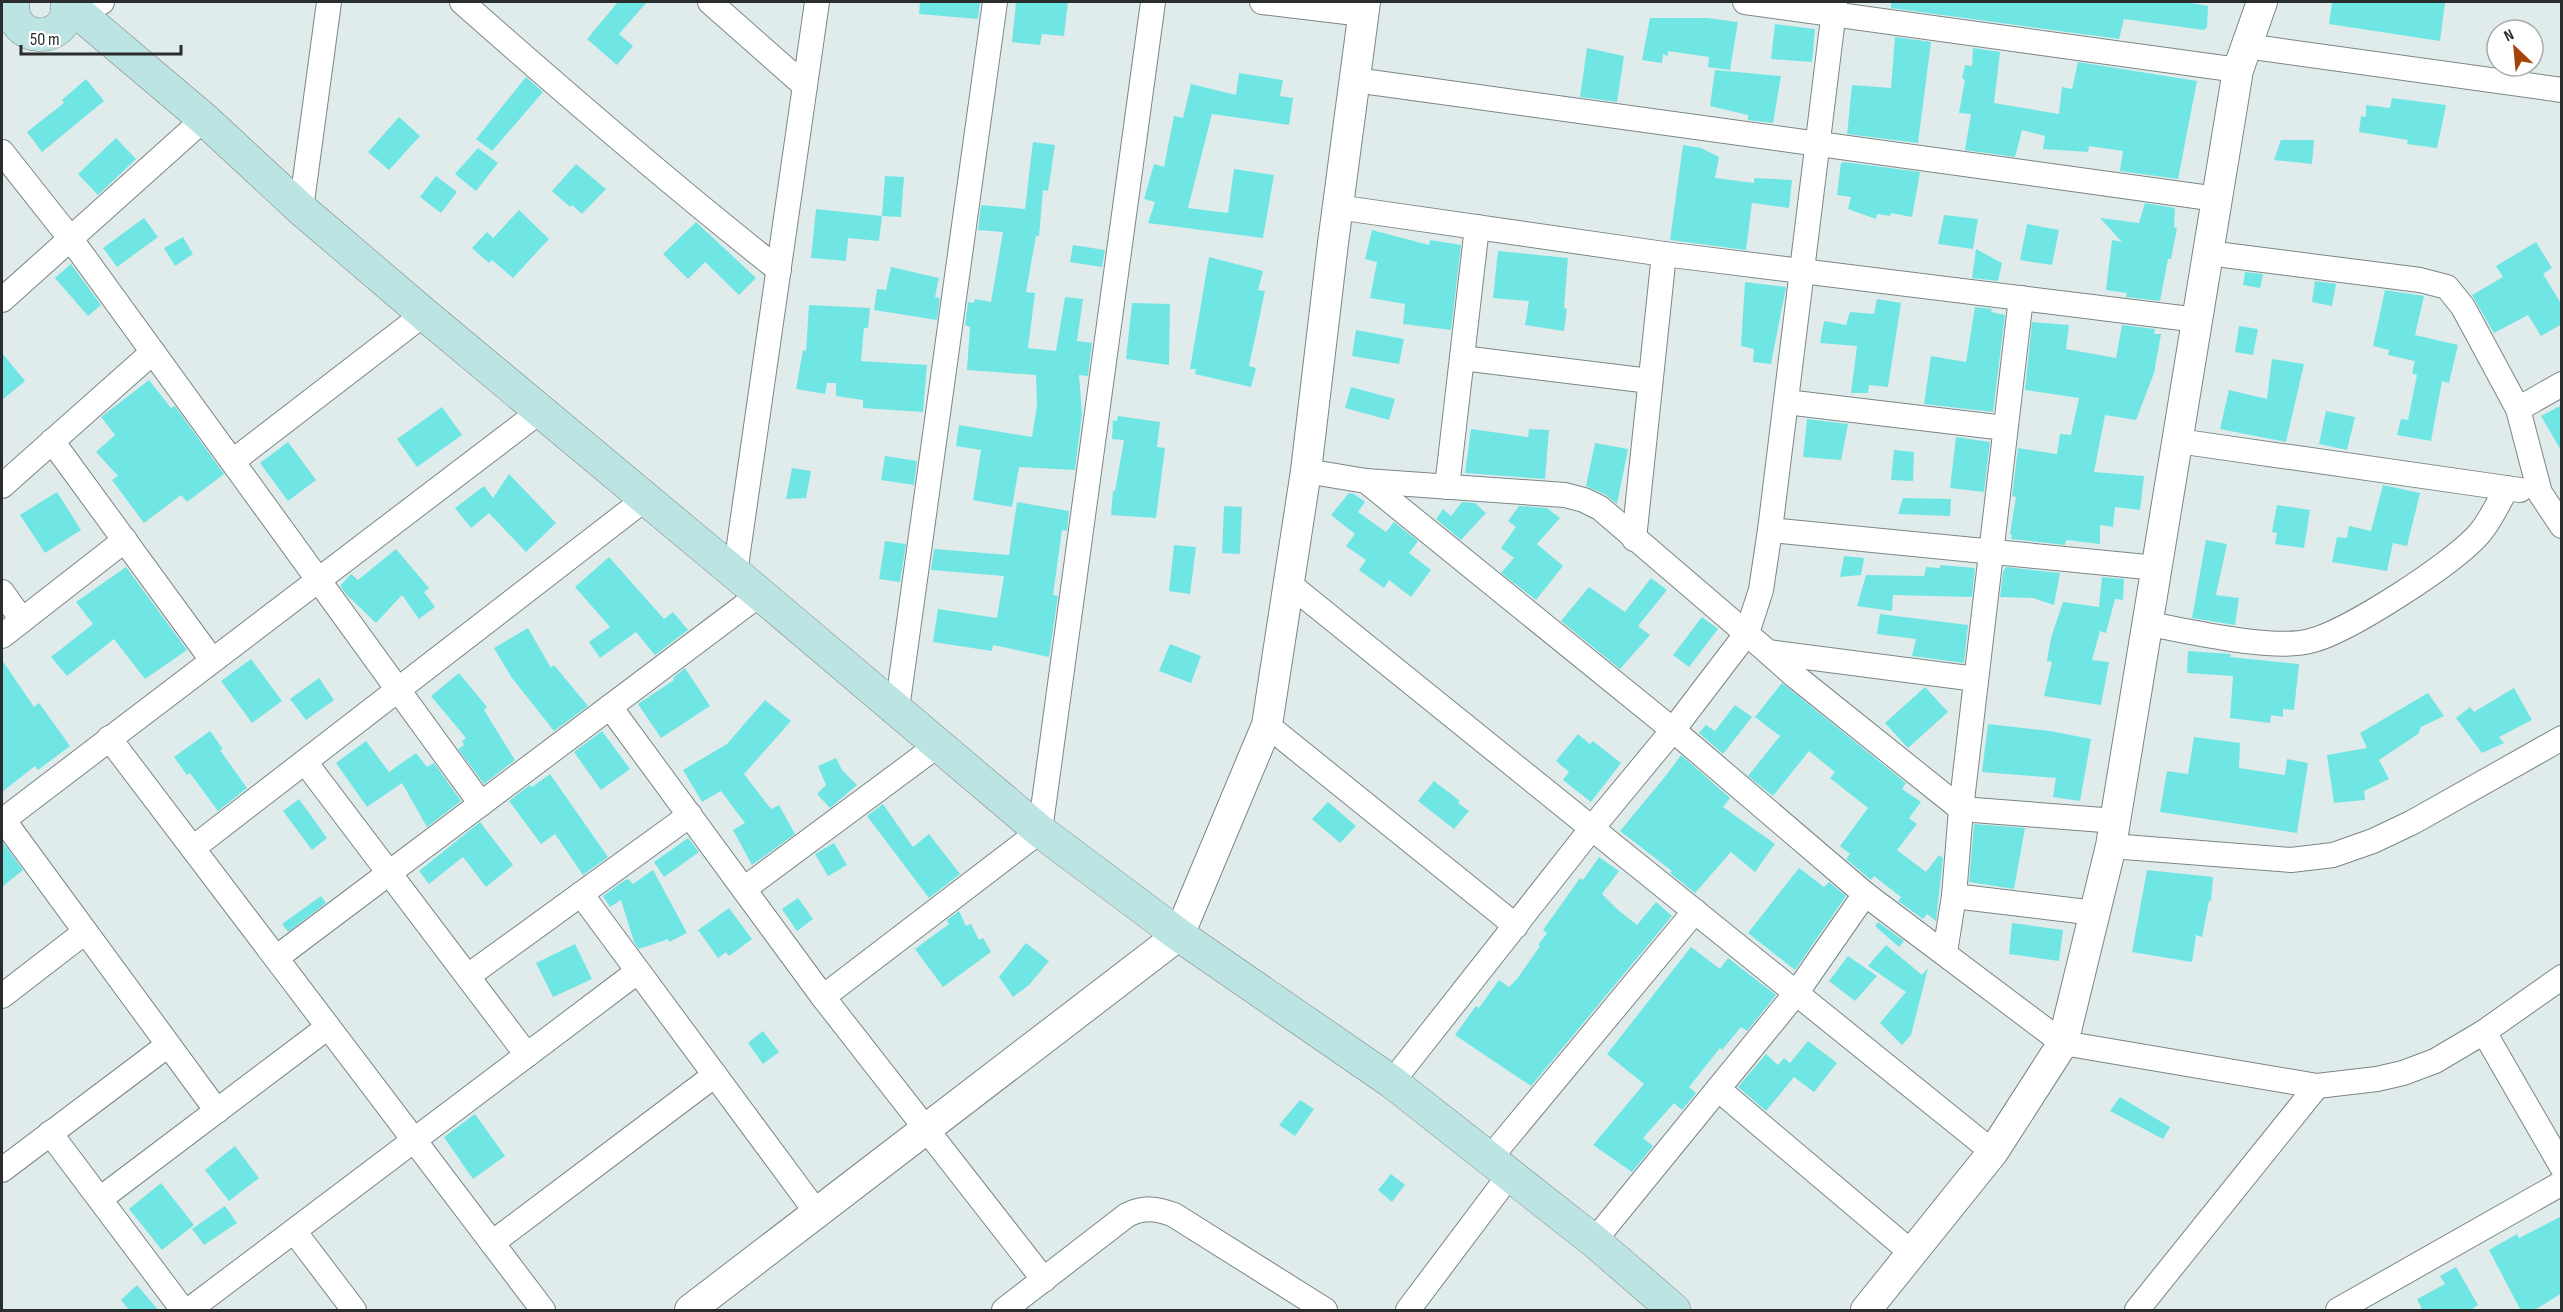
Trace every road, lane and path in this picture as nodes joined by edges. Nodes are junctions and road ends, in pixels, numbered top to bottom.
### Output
1 (13, 2) edge
2 (329, 2) edge
3 (462, 2) edge
4 (710, 2) edge
5 (817, 2) edge
6 (995, 2) edge
7 (1153, 2) edge
8 (1262, 2) edge
9 (1745, 2) edge
10 (2262, 2) edge
11 (1364, 8) edge
12 (1834, 8) edge
13 (51, 19) edge
14 (2242, 58) junction
15 (1355, 80) junction
16 (805, 86) junction
17 (2562, 90) edge
18 (204, 119) junction
19 (1817, 144) junction
20 (2, 152) edge
21 (2217, 199) junction
22 (1338, 207) junction
23 (301, 208) junction
24 (1477, 226) junction
25 (70, 238) junction
26 (2208, 253) junction
27 (1664, 254) junction
28 (779, 270) junction
29 (1802, 272) junction
30 (2021, 298) junction
31 (2, 300) edge
32 (424, 314) junction
33 (2198, 320) junction
34 (153, 352) junction
35 (1462, 358) junction
36 (1650, 381) junction
37 (2562, 384) edge
38 (1786, 402) junction
39 (2518, 409) junction
40 (539, 412) junction
41 (2005, 428) junction
42 (52, 441) junction
43 (2178, 441) junction
44 (233, 461) junction
45 (1306, 471) junction
46 (1366, 481) junction
47 (2, 486) edge
48 (1447, 487) junction
49 (2507, 488) junction
50 (2540, 493) junction
51 (645, 499) junction
52 (2562, 526) edge
53 (1770, 530) junction
54 (1634, 539) junction
55 (125, 540) junction
56 (1991, 552) junction
57 (2157, 568) junction
58 (735, 573) junction
59 (318, 580) junction
60 (1288, 583) junction
61 (2, 592) edge
62 (760, 594) junction
63 (22, 620) junction
64 (2148, 624) junction
65 (1747, 633) junction
66 (2, 636) edge
67 (1768, 651) junction
68 (212, 660) junction
69 (1976, 679) junction
70 (398, 690) junction
71 (610, 707) junction
72 (897, 709) junction
73 (1267, 725) junction
74 (1673, 730) junction
75 (109, 738) junction
76 (2562, 738) edge
77 (938, 745) junction
78 (305, 762) junction
79 (481, 804) junction
80 (1961, 808) junction
81 (690, 815) junction
82 (2, 820) edge
83 (1592, 828) junction
84 (1040, 831) junction
85 (2114, 834) junction
86 (193, 848) junction
87 (389, 873) junction
88 (744, 889) junction
89 (581, 894) junction
90 (1865, 894) junction
91 (1954, 896) junction
92 (1695, 911) junction
93 (2095, 913) junction
94 (1516, 926) junction
95 (86, 932) junction
96 (1179, 935) junction
97 (1945, 952) junction
98 (276, 958) junction
99 (637, 972) junction
100 (468, 976) junction
101 (2562, 977) edge
102 (1797, 992) junction
103 (2, 996) edge
104 (823, 998) junction
105 (328, 1027) junction
106 (2484, 1032) junction
107 (2062, 1043) junction
108 (168, 1045) junction
109 (527, 1055) junction
110 (715, 1075) junction
111 (1392, 1082) junction
112 (2317, 1086) junction
113 (1718, 1089) junction
114 (217, 1112) junction
115 (924, 1130) junction
116 (50, 1133) junction
117 (414, 1140) junction
118 (1993, 1152) junction
119 (1500, 1166) junction
120 (2562, 1167) edge
121 (2, 1170) edge
122 (2562, 1183) edge
123 (100, 1199) junction
124 (818, 1213) junction
125 (294, 1231) junction
126 (1594, 1241) junction
127 (492, 1243) junction
128 (1912, 1253) junction
129 (1044, 1280) junction
130 (183, 1311) edge
131 (189, 1311) edge
132 (354, 1311) edge
133 (543, 1311) edge
134 (690, 1311) edge
135 (1005, 1311) edge
136 (1325, 1311) edge
137 (1408, 1311) edge
138 (1674, 1311) edge
139 (1866, 1311) edge
140 (2137, 1311) edge
141 (2338, 1311) edge

1 - 13 main road
2 - 23 street
3 - 28 street
4 - 16 street
5 - 16 street
6 - 72 street
7 - 84 street
8 - 11 street
9 - 12 street
10 - 14 street
11 - 15 street
12 - 14 street
12 - 19 street
13 - 18 main road
14 - 17 street
14 - 21 street
15 - 19 street
15 - 22 street
16 - 28 street
18 - 23 main road
18 - 25 street
19 - 21 street
19 - 29 street
20 - 25 street
21 - 26 street
22 - 24 street
22 - 45 street
23 - 32 main road
24 - 27 street
24 - 35 street
25 - 31 street
25 - 34 street
26 - 33 street
26 - 39 street
27 - 29 street
27 - 36 street
28 - 58 street
29 - 30 street
29 - 38 street
30 - 33 street
30 - 41 street
32 - 40 main road
32 - 44 street
33 - 43 street
34 - 42 street
34 - 44 street
35 - 36 street
35 - 48 street
36 - 54 street
37 - 39 street
38 - 41 street
38 - 53 street
39 - 50 street
40 - 51 main road
40 - 59 street
41 - 56 street
42 - 47 street
42 - 55 street
43 - 49 street
43 - 57 street
44 - 59 street
45 - 46 street
45 - 60 street
46 - 48 street
46 - 74 street
48 - 54 street
49 - 50 street
49 - 64 street
50 - 52 street
51 - 58 main road
51 - 70 street
53 - 56 street
53 - 65 street
54 - 65 street
55 - 63 street
55 - 68 street
56 - 57 street
56 - 69 street
57 - 64 street
58 - 62 main road
59 - 68 street
59 - 70 street
60 - 73 street
60 - 83 street
61 - 63 street
62 - 71 street
62 - 72 main road
63 - 66 street
64 - 85 street
65 - 67 street
65 - 74 street
67 - 69 street
67 - 80 street
68 - 75 street
69 - 80 street
70 - 78 street
70 - 79 street
71 - 79 street
71 - 81 street
72 - 77 main road
73 - 94 street
73 - 96 street
74 - 83 street
74 - 90 street
75 - 82 street
75 - 86 street
76 - 85 street
77 - 84 main road
77 - 88 street
78 - 86 street
78 - 87 street
79 - 87 street
80 - 85 street
80 - 91 street
81 - 88 street
81 - 89 street
82 - 95 street
83 - 92 street
83 - 94 street
84 - 96 main road
84 - 104 street
85 - 93 street
86 - 98 street
87 - 98 street
87 - 100 street
88 - 104 street
89 - 99 street
89 - 100 street
90 - 97 street
90 - 102 street
91 - 93 street
91 - 97 street
92 - 102 street
92 - 119 street
93 - 107 street
94 - 111 street
95 - 103 street
95 - 108 street
96 - 111 main road
96 - 115 street
97 - 107 street
98 - 105 street
99 - 109 street
99 - 110 street
100 - 109 street
101 - 106 street
102 - 113 street
102 - 118 street
104 - 115 street
105 - 114 street
105 - 117 street
106 - 112 street
106 - 120 street
107 - 112 street
107 - 118 street
108 - 114 street
108 - 116 street
109 - 117 street
110 - 124 street
110 - 127 street
111 - 119 main road
112 - 140 street
113 - 126 street
113 - 128 street
114 - 123 street
115 - 124 street
115 - 129 street
116 - 121 street
116 - 123 street
117 - 125 street
117 - 127 street
118 - 128 street
119 - 126 main road
119 - 137 street
122 - 141 street
123 - 130 street
124 - 134 street
125 - 131 street
125 - 132 street
126 - 138 main road
127 - 133 street
128 - 139 street
129 - 135 street
129 - 136 street

